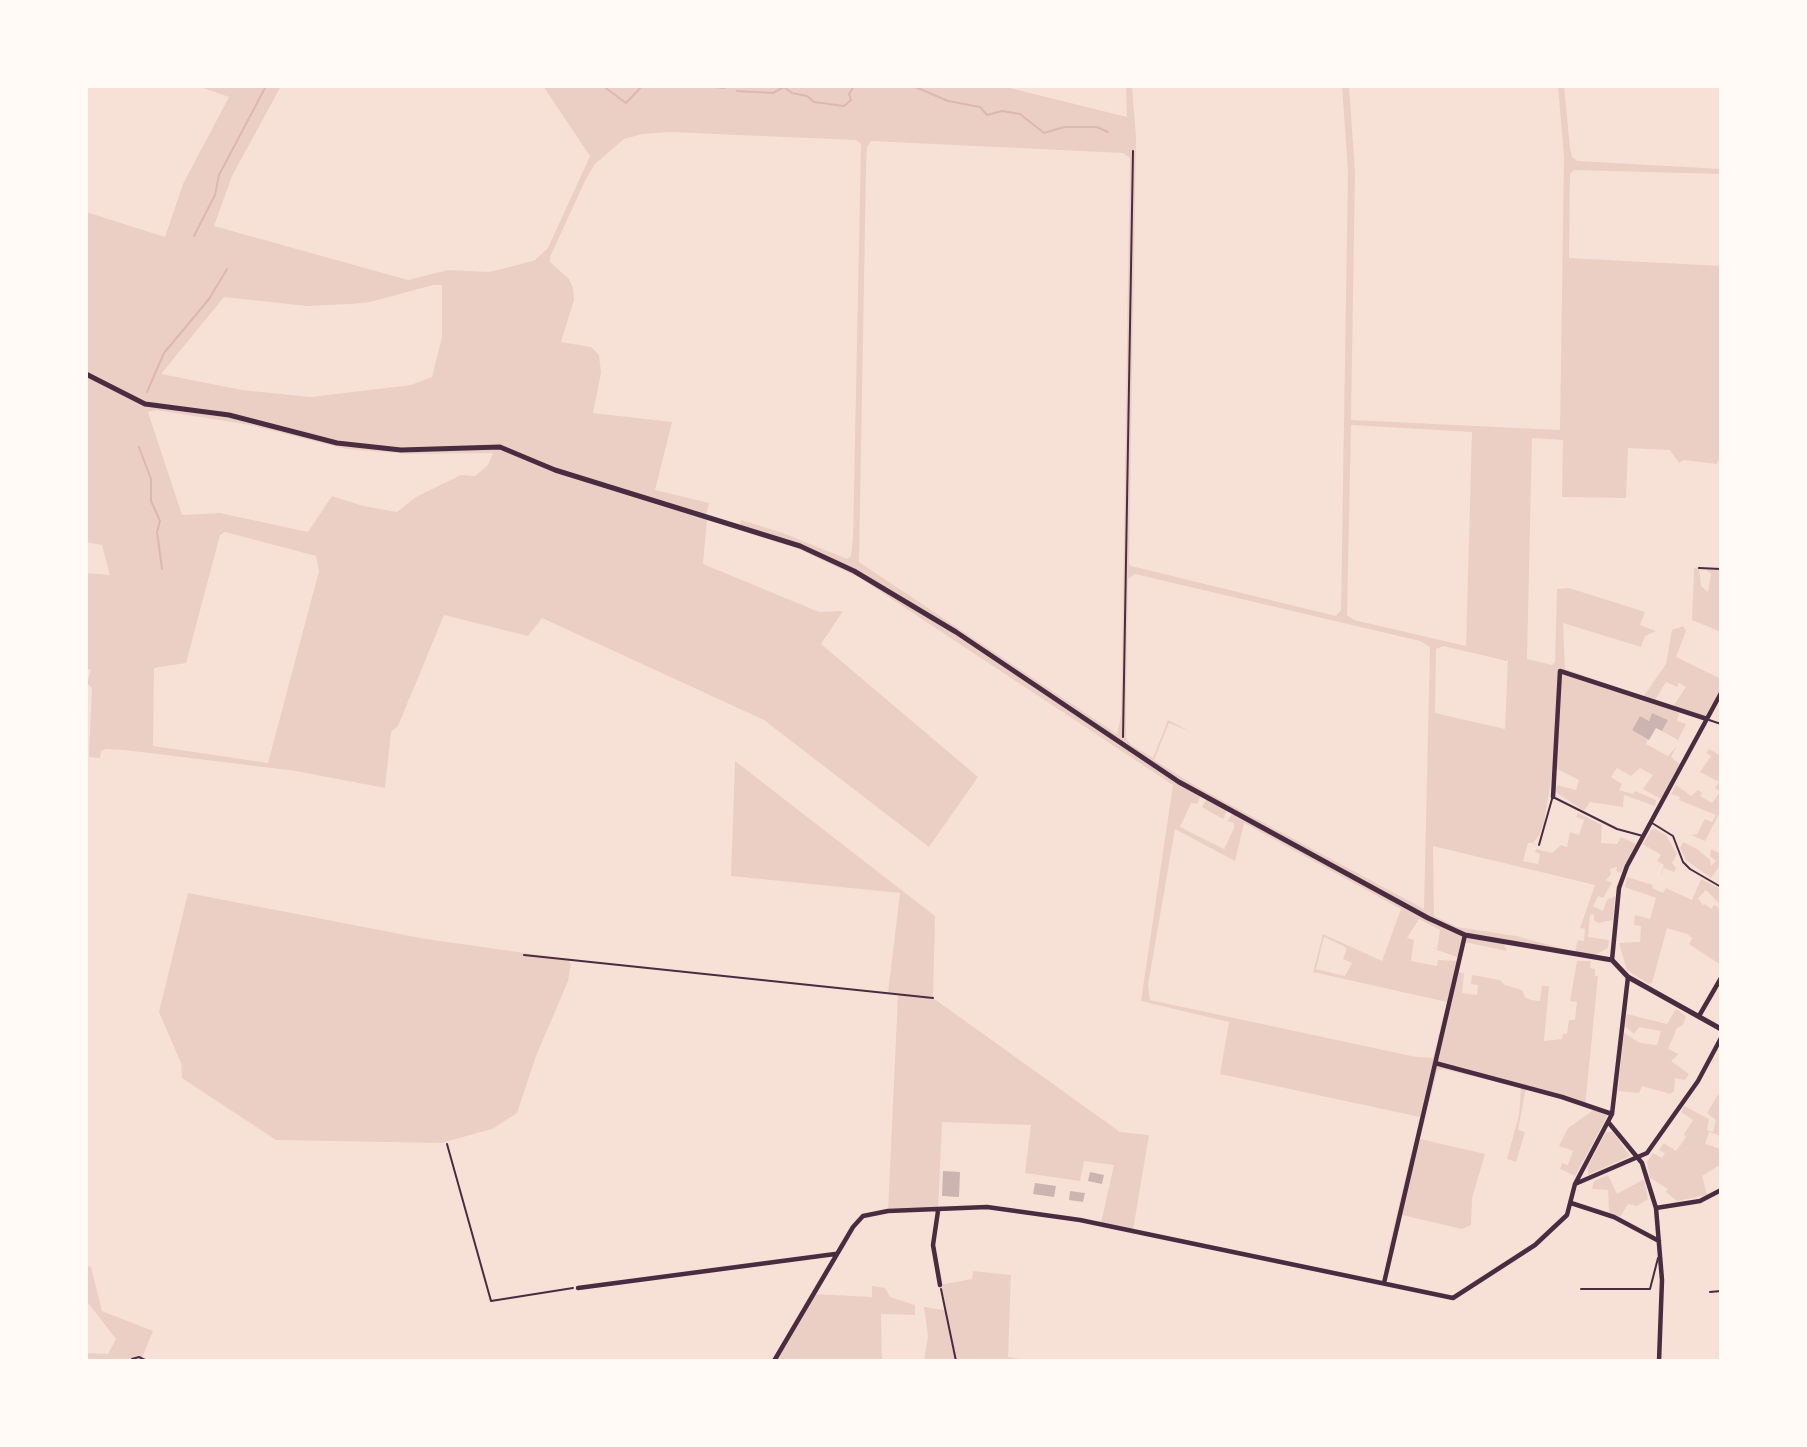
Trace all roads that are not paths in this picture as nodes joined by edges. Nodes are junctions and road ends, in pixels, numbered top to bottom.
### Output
1 (86, 374) edge
2 (1699, 568) dead end
3 (1721, 569) edge
4 (1721, 693) edge
5 (1707, 719) junction
6 (1721, 724) edge
7 (1553, 797) junction
8 (1651, 822) junction
9 (1643, 836) junction
10 (1539, 845) dead end
11 (1721, 887) edge
12 (1465, 935) junction
13 (1612, 960) junction
14 (1628, 977) junction
15 (1721, 978) edge
16 (1699, 1016) junction
17 (1721, 1029) edge
18 (1721, 1038) edge
19 (1435, 1063) junction
20 (1612, 1114) junction
21 (1609, 1123) junction
22 (1637, 1157) junction
23 (1575, 1184) junction
24 (1721, 1190) edge
25 (1571, 1203) junction
26 (1656, 1208) junction
27 (938, 1211) junction
28 (1659, 1241) junction
29 (1660, 1250) junction
30 (836, 1254) junction
31 (1384, 1283) junction
32 (940, 1285) road end
33 (578, 1288) road end
34 (1581, 1289) dead end
35 (1721, 1291) edge
36 (1710, 1292) dead end
37 (132, 1359) dead end
38 (147, 1361) edge
39 (774, 1361) edge
40 (1659, 1361) edge

1 - 12 street
2 - 3 lane
4 - 5 street
5 - 6 lane
5 - 7 street
5 - 8 street
7 - 9 lane
7 - 10 lane
8 - 9 street
8 - 11 lane
9 - 13 street
12 - 13 street
12 - 19 street
13 - 14 street
14 - 16 street
14 - 20 street
15 - 16 street
16 - 17 street
18 - 22 street
19 - 20 street
19 - 31 street
20 - 21 street
21 - 22 street
21 - 23 street
22 - 23 street
22 - 26 street
23 - 25 street
24 - 26 street
25 - 28 street
25 - 31 street
26 - 28 street
27 - 30 street
27 - 31 street
27 - 32 street
28 - 29 street
29 - 34 lane
29 - 40 street
30 - 33 street
30 - 39 street
35 - 36 lane
37 - 38 lane

